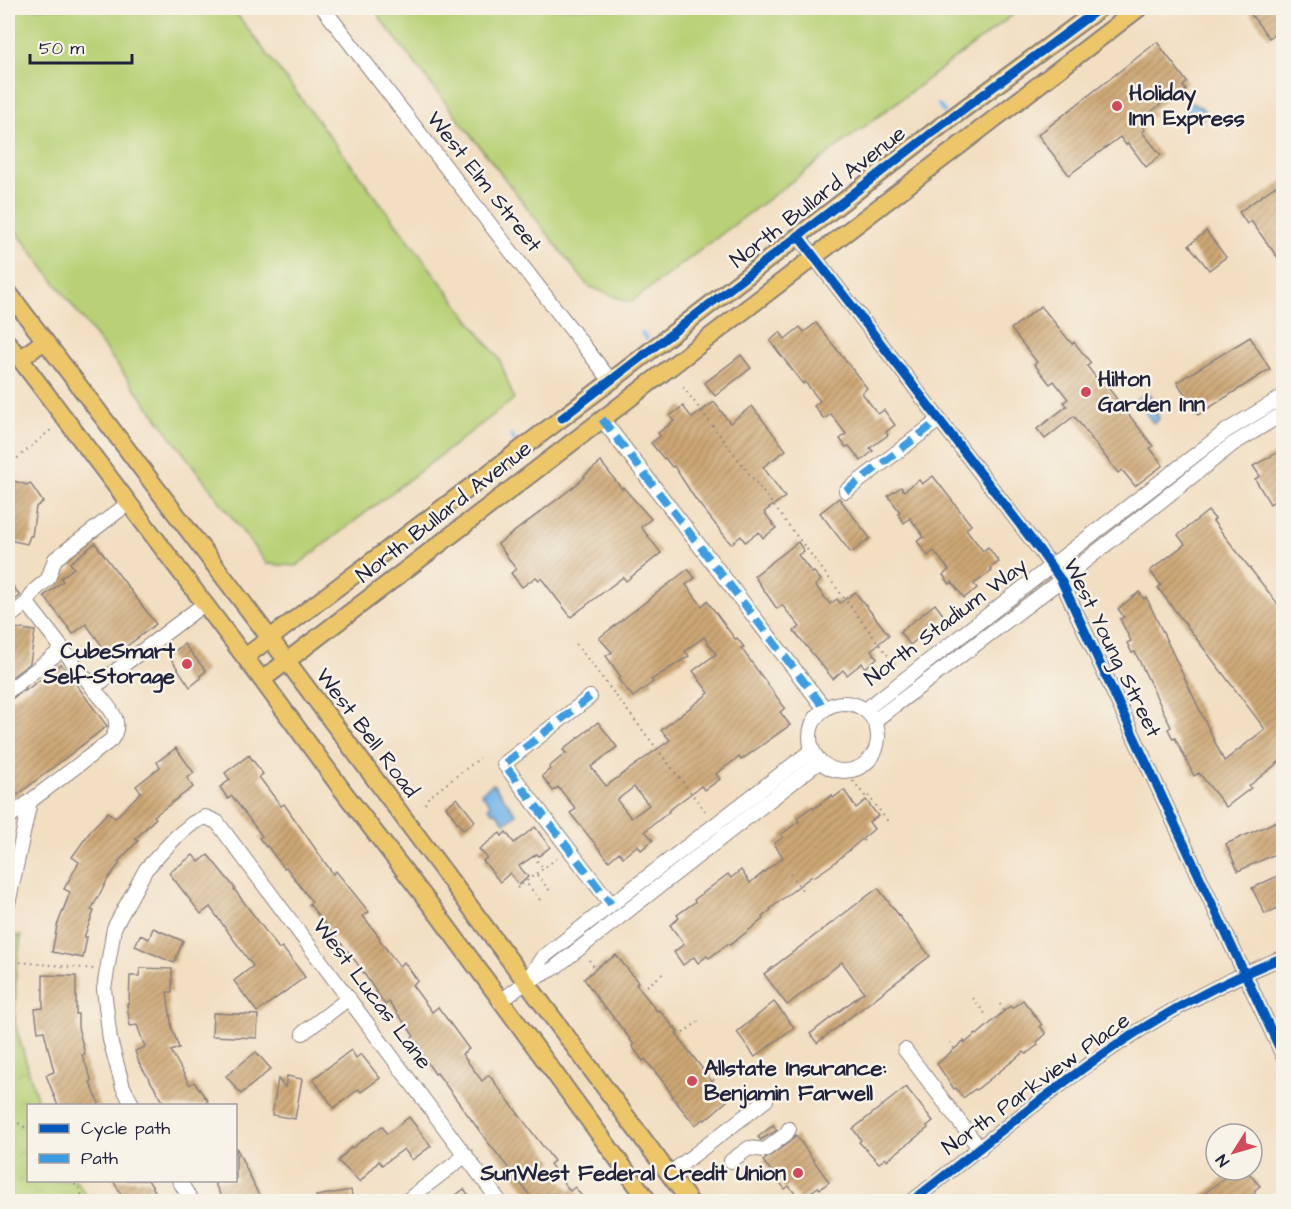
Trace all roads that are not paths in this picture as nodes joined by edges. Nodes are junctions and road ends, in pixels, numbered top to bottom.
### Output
1 (323, 8) edge
2 (1100, 8) edge
3 (1139, 8) edge
4 (799, 237) junction
5 (814, 256) junction
6 (8, 292) edge
7 (44, 341) junction
8 (8, 343) edge
9 (20, 359) junction
10 (611, 381) junction
11 (1284, 396) edge
12 (1284, 413) edge
13 (602, 419) junction
14 (939, 420) junction
15 (846, 491) dead end
16 (129, 503) junction
17 (1052, 567) junction
18 (1060, 580) junction
19 (27, 603) junction
20 (204, 604) junction
21 (8, 618) edge
22 (269, 637) junction
23 (63, 649) junction
24 (244, 657) junction
25 (287, 662) junction
26 (262, 680) junction
27 (93, 688) junction
28 (8, 691) edge
29 (590, 697) dead end
30 (825, 708) junction
31 (865, 710) junction
32 (874, 722) junction
33 (816, 755) junction
34 (30, 801) junction
35 (8, 818) edge
36 (8, 904) edge
37 (611, 904) junction
38 (1284, 957) edge
39 (1245, 973) junction
40 (526, 982) junction
41 (349, 998) junction
42 (500, 1002) junction
43 (303, 1033) dead end
44 (905, 1050) dead end
45 (1284, 1058) edge
46 (766, 1100) dead end
47 (132, 1104) edge
48 (789, 1129) dead end
49 (980, 1149) junction
50 (466, 1155) junction
51 (731, 1161) dead end
52 (669, 1173) junction
53 (180, 1182) edge
54 (192, 1202) edge
55 (405, 1202) edge
56 (500, 1202) edge
57 (649, 1202) edge
58 (690, 1202) edge
59 (911, 1202) edge

1 - 10 street, West Elm Street
2 - 4 main road, North Bullard Avenue
3 - 5 main road, North Bullard Avenue
4 - 5 street, West Young Street
4 - 10 main road, North Bullard Avenue
5 - 13 main road, North Bullard Avenue
5 - 14 street, West Young Street
6 - 7 main road, West Bell Road
7 - 9 main road
7 - 22 main road, West Bell Road
8 - 9 main road
9 - 16 main road
10 - 22 main road, North Bullard Avenue
11 - 17 street, North Stadium Way
12 - 18 street, North Stadium Way
13 - 25 main road, North Bullard Avenue
13 - 30 street
14 - 15 street
14 - 17 street, West Young Street
16 - 19 street
16 - 20 main road
17 - 18 street, West Young Street
17 - 31 street, North Stadium Way
18 - 32 street, North Stadium Way
18 - 39 street, West Young Street
19 - 21 street
19 - 23 street
20 - 24 main road
20 - 27 street
22 - 24 main road, North Bullard Avenue
22 - 25 main road, West Bell Road
23 - 27 street
23 - 28 street
24 - 26 main road
25 - 26 main road, North Bullard Avenue
25 - 40 main road, West Bell Road
26 - 42 main road
27 - 34 street
29 - 37 street
30 - 31 street, North Stadium Way
30 - 33 street
31 - 32 street, North Stadium Way
32 - 33 street, North Stadium Way
33 - 37 street
33 - 40 street
34 - 35 street
34 - 36 street
37 - 40 street
38 - 39 street, North Parkview Place
39 - 45 street, West Young Street
39 - 49 street, North Parkview Place
40 - 42 street
40 - 52 main road, West Bell Road
41 - 43 street
41 - 47 street, West Lucas Lane
41 - 50 street, West Lucas Lane
42 - 57 main road
44 - 49 street
46 - 52 street
48 - 51 street
49 - 59 street, North Parkview Place
50 - 55 street
50 - 56 street, West Lucas Lane
52 - 58 main road, West Bell Road
53 - 54 street

